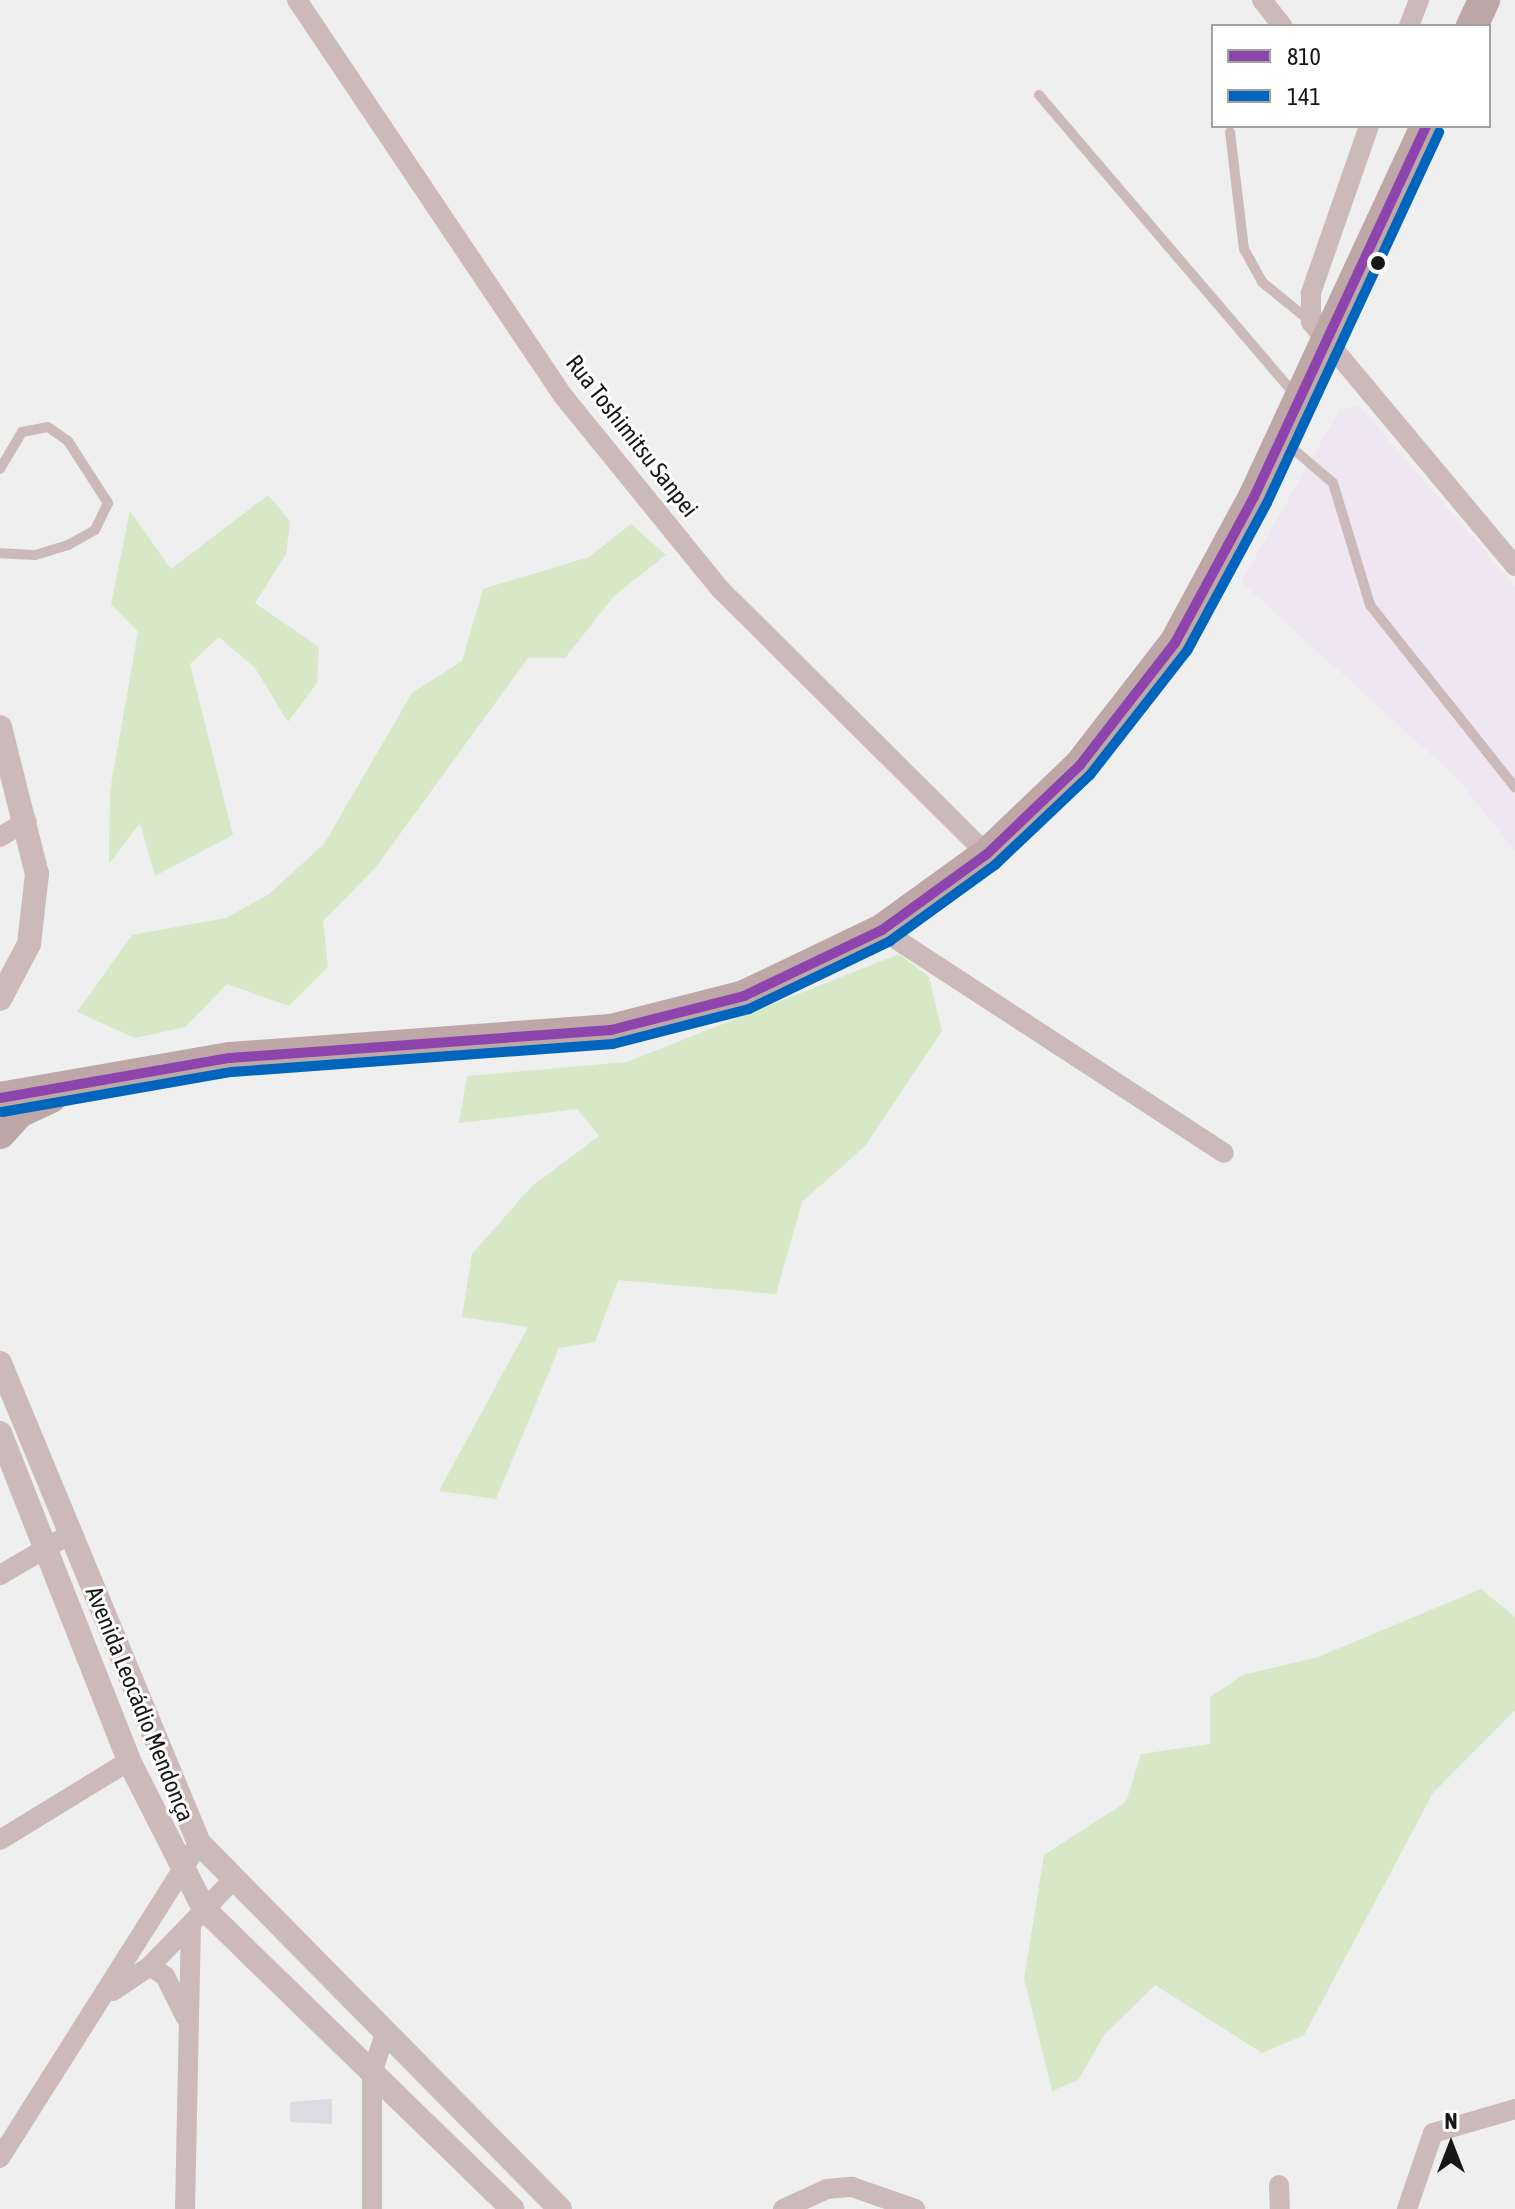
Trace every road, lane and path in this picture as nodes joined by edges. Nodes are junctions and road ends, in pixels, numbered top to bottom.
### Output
1 (297, 0) edge
2 (1262, 0) edge
3 (1419, 0) edge
4 (1484, 0) edge
5 (1280, 24) edge
6 (1410, 24) edge
7 (1473, 24) edge
8 (1039, 95) dead end
9 (1425, 128) edge
10 (1365, 129) edge
11 (1230, 132) dead end
12 (1317, 330) junction
13 (1297, 396) junction
14 (1281, 438) junction
15 (0, 469) edge
16 (0, 553) edge
17 (1515, 566) edge
18 (0, 727) edge
19 (1515, 787) edge
20 (27, 821) junction
21 (0, 837) edge
22 (987, 854) junction
23 (882, 930) junction
24 (0, 999) edge
25 (83, 1082) junction
26 (0, 1098) edge
27 (0, 1133) edge
28 (1224, 1153) dead end
29 (0, 1363) edge
30 (0, 1433) edge
31 (70, 1534) junction
32 (46, 1547) junction
33 (0, 1575) edge
34 (129, 1761) junction
35 (0, 1840) edge
36 (199, 1843) junction
37 (183, 1870) junction
38 (232, 1881) junction
39 (198, 1918) junction
40 (150, 1966) junction
41 (96, 2008) junction
42 (187, 2020) junction
43 (386, 2031) junction
44 (372, 2073) junction
45 (1515, 2109) edge
46 (0, 2158) edge
47 (1279, 2185) dead end
48 (185, 2209) edge
49 (372, 2209) edge
50 (512, 2209) edge
51 (560, 2209) edge
52 (783, 2209) edge
53 (915, 2209) edge
54 (1280, 2209) edge
55 (1407, 2209) edge

1 - 22 street, Rua Toshimitsu Sanpei
2 - 5 street
3 - 6 street
4 - 7 main road
8 - 13 lane
9 - 12 main road
10 - 12 street
11 - 12 lane
12 - 13 main road
12 - 17 street
13 - 14 main road
14 - 19 lane
14 - 22 main road
15 - 16 lane
18 - 20 street
20 - 21 street
20 - 24 street
22 - 23 main road
23 - 25 main road
23 - 28 street
25 - 26 main road
25 - 27 main road
29 - 31 street, Avenida Leocádio Mendonça
30 - 32 street, Avenida Leocádio Mendonça
31 - 32 street
31 - 36 street, Avenida Leocádio Mendonça
32 - 33 street
32 - 34 street, Avenida Leocádio Mendonça
34 - 35 street
34 - 37 street, Avenida Leocádio Mendonça
36 - 37 street
36 - 38 street, Avenida Leocádio Mendonça
37 - 39 street, Avenida Leocádio Mendonça
37 - 41 street
38 - 39 street
38 - 43 street, Avenida Leocádio Mendonça
39 - 40 street
39 - 42 street
39 - 44 street, Avenida Leocádio Mendonça
40 - 41 street
40 - 42 street
41 - 46 street
42 - 48 street
43 - 44 street
43 - 51 street, Avenida Leocádio Mendonça
44 - 49 street
44 - 50 street, Avenida Leocádio Mendonça
45 - 55 street
47 - 54 street
52 - 53 street

